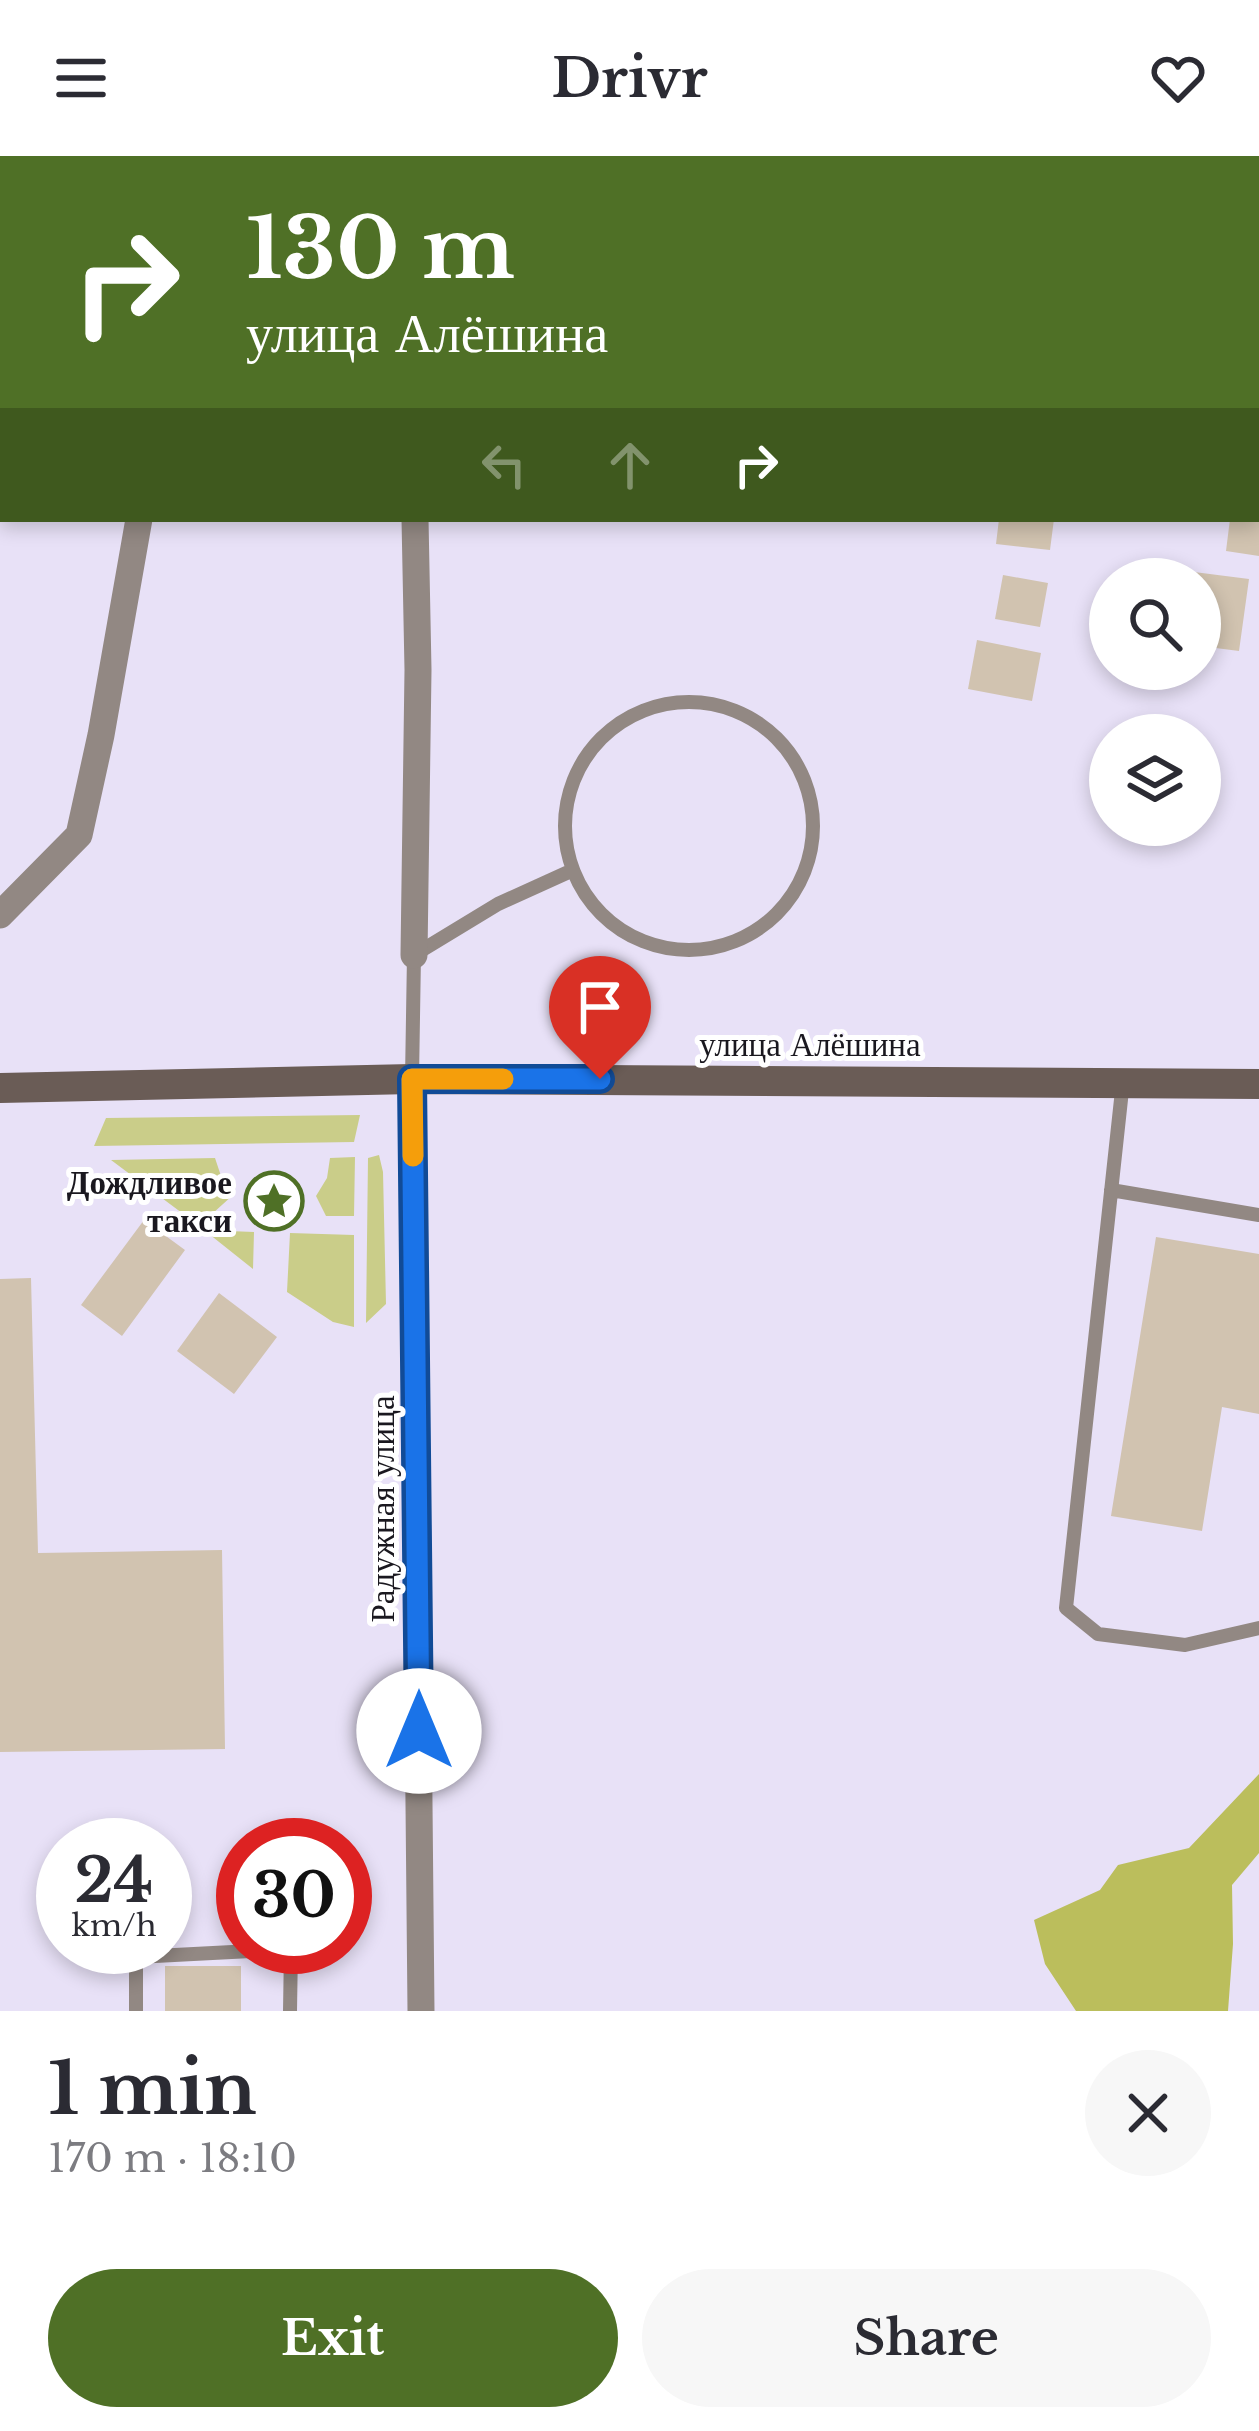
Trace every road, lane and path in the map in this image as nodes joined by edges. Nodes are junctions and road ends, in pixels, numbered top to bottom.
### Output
1 (138, 522) edge
2 (415, 522) edge
3 (573, 870) junction
4 (0, 915) edge
5 (413, 955) junction
6 (412, 1079) junction
7 (1123, 1081) junction
8 (1259, 1084) edge
9 (0, 1088) edge
10 (1111, 1190) junction
11 (1259, 1215) edge
12 (1259, 1628) edge
13 (136, 2011) edge
14 (290, 2011) edge
15 (422, 2011) edge

1 - 4 street
2 - 5 street
3 - 3 lane
3 - 5 lane
5 - 6 lane
6 - 7 street, улица Алёшина
6 - 9 street, улица Алёшина
6 - 15 street, Радужная улица
7 - 8 street, улица Алёшина
7 - 10 lane
10 - 11 lane
10 - 12 lane
13 - 14 lane

